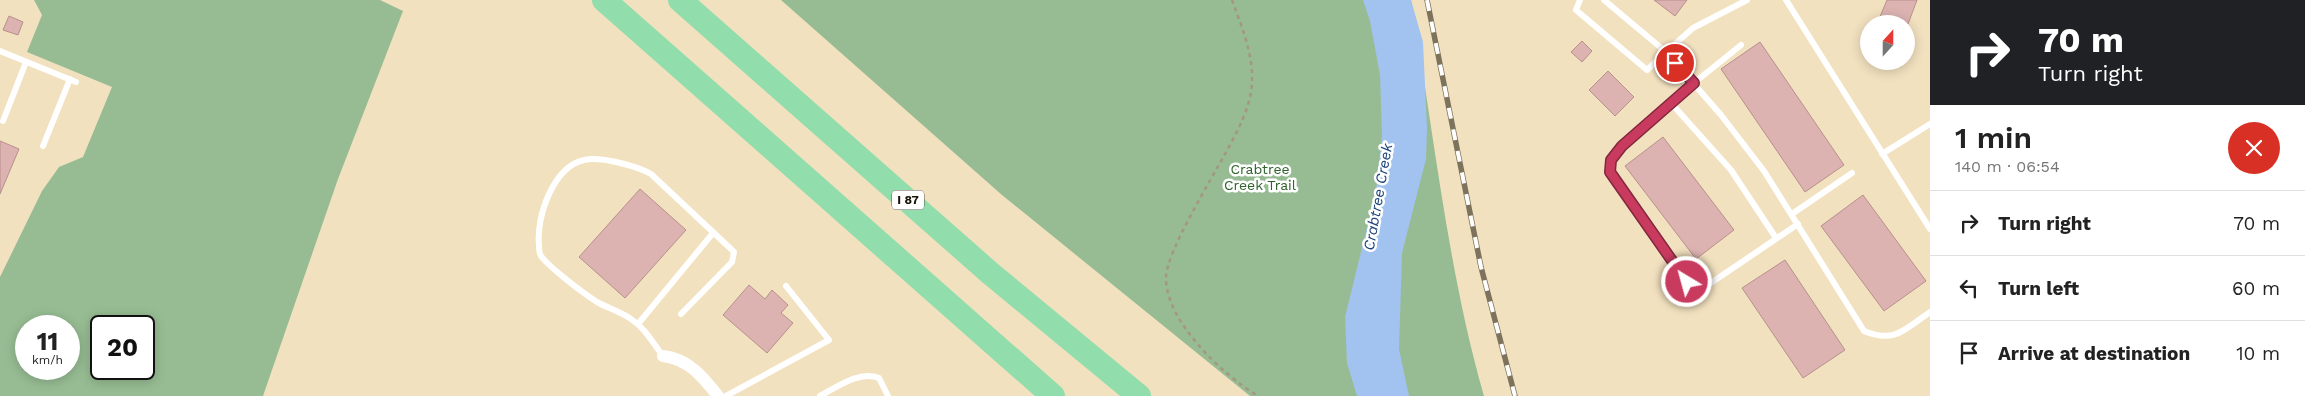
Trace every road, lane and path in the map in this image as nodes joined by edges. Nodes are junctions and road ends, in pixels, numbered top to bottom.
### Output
1 (604, 0) edge
2 (680, 0) edge
3 (1232, 0) edge
4 (1580, 0) edge
5 (1604, 0) edge
6 (1747, 0) edge
7 (1786, 0) edge
8 (1741, 45) dead end
9 (0, 51) edge
10 (1666, 52) junction
11 (26, 62) junction
12 (1694, 83) junction
13 (1671, 103) junction
14 (3, 121) dead end
15 (1930, 124) edge
16 (43, 146) dead end
17 (1882, 154) junction
18 (1852, 173) dead end
19 (1792, 214) junction
20 (1798, 224) junction
21 (1930, 229) edge
22 (713, 233) junction
23 (1776, 238) junction
24 (786, 286) dead end
25 (1930, 312) edge
26 (681, 314) dead end
27 (638, 324) junction
28 (663, 356) joint
29 (718, 396) edge
30 (726, 396) edge
31 (820, 396) edge
32 (888, 396) edge
33 (1053, 396) edge
34 (1139, 396) edge
35 (1258, 396) edge

1 - 33 highway
2 - 34 highway, I 87
3 - 35 path
4 - 10 lane
5 - 10 lane
6 - 10 lane
7 - 17 lane
8 - 12 lane
9 - 11 lane
10 - 12 lane
11 - 14 lane
11 - 16 lane
12 - 13 lane
12 - 19 lane
13 - 23 lane
13 - 23 lane
15 - 17 lane
17 - 21 lane
18 - 19 lane
19 - 20 lane
20 - 23 lane
20 - 25 lane
22 - 26 lane
22 - 27 lane
22 - 27 lane
24 - 30 lane
27 - 28 lane
28 - 29 street
31 - 32 lane

